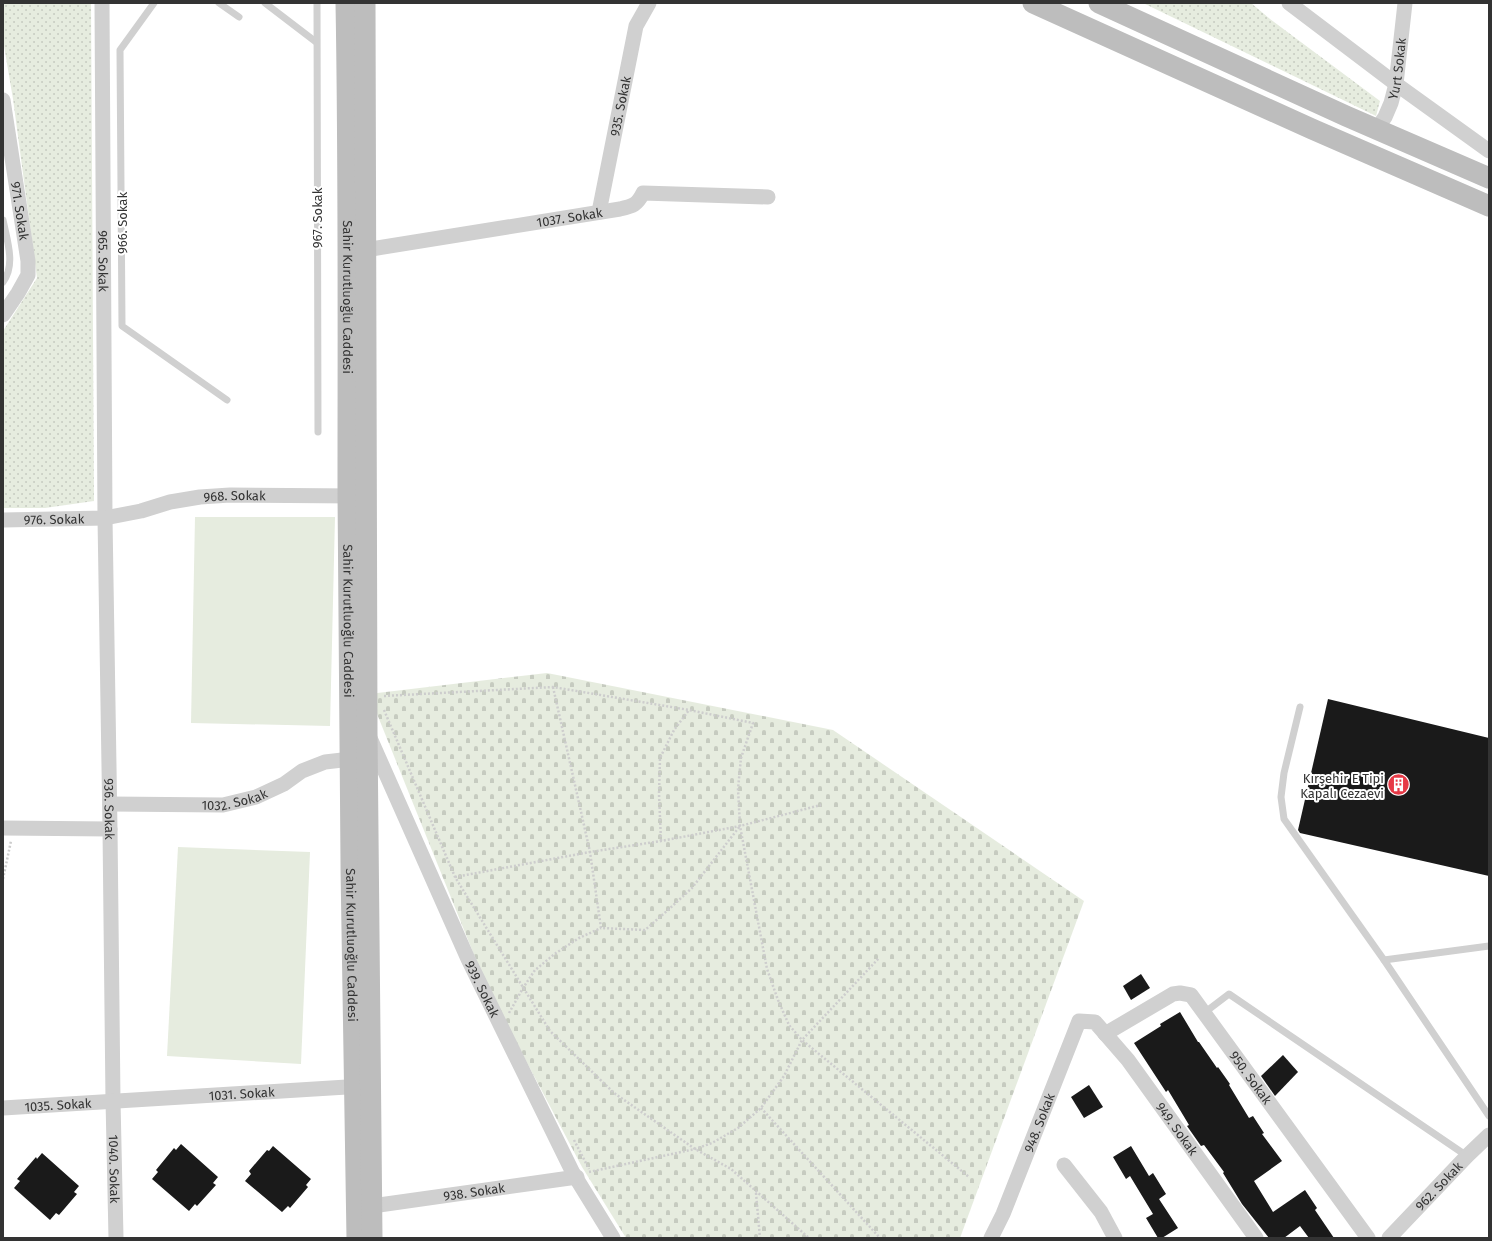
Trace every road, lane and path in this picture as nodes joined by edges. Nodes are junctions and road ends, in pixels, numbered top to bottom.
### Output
1 (102, 3) edge
2 (154, 3) edge
3 (219, 3) edge
4 (265, 3) edge
5 (317, 3) edge
6 (346, 3) edge
7 (365, 3) edge
8 (649, 3) edge
9 (1033, 3) edge
10 (1099, 3) edge
11 (1289, 3) edge
12 (1405, 3) edge
13 (239, 18) dead end
14 (316, 42) junction
15 (1396, 84) junction
16 (3, 100) edge
17 (1376, 130) junction
18 (1489, 152) edge
19 (1489, 178) edge
20 (768, 197) dead end
21 (1489, 206) edge
22 (599, 212) junction
23 (3, 220) edge
24 (365, 250) junction
25 (3, 282) edge
26 (3, 315) edge
27 (227, 400) dead end
28 (318, 432) dead end
29 (357, 496) junction
30 (105, 518) junction
31 (3, 520) edge
32 (553, 687) junction
33 (378, 696) dead end
34 (381, 703) dead end
35 (1300, 707) dead end
36 (689, 710) junction
37 (367, 732) junction
38 (351, 758) junction
39 (110, 804) junction
40 (821, 806) dead end
41 (740, 826) junction
42 (8, 828) edge
43 (110, 829) junction
44 (661, 842) junction
45 (590, 852) junction
46 (455, 877) junction
47 (3, 879) edge
48 (601, 928) junction
49 (1489, 946) edge
50 (880, 958) dead end
51 (1384, 960) junction
52 (523, 988) junction
53 (1204, 1013) junction
54 (508, 1016) dead end
55 (1095, 1022) joint
56 (1105, 1034) junction
57 (802, 1040) junction
58 (362, 1086) junction
59 (113, 1100) junction
60 (3, 1108) edge
61 (761, 1108) junction
62 (1489, 1116) edge
63 (1489, 1135) edge
64 (573, 1138) dead end
65 (696, 1149) junction
66 (1467, 1156) junction
67 (1064, 1165) dead end
68 (591, 1171) junction
69 (575, 1175) junction
70 (969, 1177) dead end
71 (756, 1192) junction
72 (372, 1206) junction
73 (116, 1238) edge
74 (357, 1238) edge
75 (372, 1238) edge
76 (613, 1238) edge
77 (760, 1238) edge
78 (809, 1238) edge
79 (880, 1238) edge
80 (991, 1238) edge
81 (1115, 1238) edge
82 (1256, 1238) edge
83 (1368, 1238) edge
84 (1389, 1238) edge

1 - 30 street, 965. Sokak
2 - 27 lane, 966. Sokak
3 - 13 lane
4 - 14 lane
5 - 14 lane, 967. Sokak
6 - 29 street, Sahir Kurutluoğlu Caddesi
7 - 24 street, Sahir Kurutluoğlu Caddesi
8 - 22 street, 935. Sokak
9 - 21 street
10 - 17 street
11 - 15 street
12 - 15 street, Yurt Sokak
14 - 28 lane, 967. Sokak
15 - 17 street, Yurt Sokak
15 - 18 street
16 - 26 street, 971. Sokak
17 - 19 street
20 - 22 street, 1037. Sokak
22 - 24 street, 1037. Sokak
23 - 25 lane
24 - 29 street, Sahir Kurutluoğlu Caddesi
29 - 30 street, 968. Sokak
29 - 37 street, Sahir Kurutluoğlu Caddesi
29 - 38 street, Sahir Kurutluoğlu Caddesi
30 - 31 street, 976. Sokak
30 - 39 street, 936. Sokak
32 - 33 path
32 - 36 path
32 - 45 path
34 - 46 path
35 - 51 lane
36 - 41 path
36 - 44 path
37 - 58 street, Sahir Kurutluoğlu Caddesi
37 - 69 street, 939. Sokak
38 - 39 street, 1032. Sokak
38 - 58 street, Sahir Kurutluoğlu Caddesi
39 - 43 street, 936. Sokak
40 - 41 path
41 - 44 path
41 - 48 path
41 - 57 path
42 - 43 street
42 - 47 path
43 - 59 street, 936. Sokak
44 - 45 path
45 - 46 path
45 - 48 path
46 - 52 path
48 - 52 path
49 - 51 lane
50 - 57 path
51 - 62 lane
52 - 54 path
52 - 65 path
53 - 56 street, 950. Sokak
53 - 66 lane
53 - 83 street, 950. Sokak
55 - 56 street, 949. Sokak
55 - 80 street, 948. Sokak
56 - 82 street, 949. Sokak
57 - 61 path
57 - 70 path
58 - 59 street, 1031. Sokak
58 - 72 street, Sahir Kurutluoğlu Caddesi
58 - 74 street, Sahir Kurutluoğlu Caddesi
59 - 60 street, 1035. Sokak
59 - 73 street, 1040. Sokak
61 - 65 path
61 - 79 path
63 - 66 street, 962. Sokak
64 - 68 path
65 - 68 path
65 - 71 path
66 - 84 street, 962. Sokak
67 - 81 street
68 - 69 path
69 - 72 street, 938. Sokak
69 - 76 street, 939. Sokak
71 - 77 path
71 - 78 path
72 - 75 street, Sahir Kurutluoğlu Caddesi

